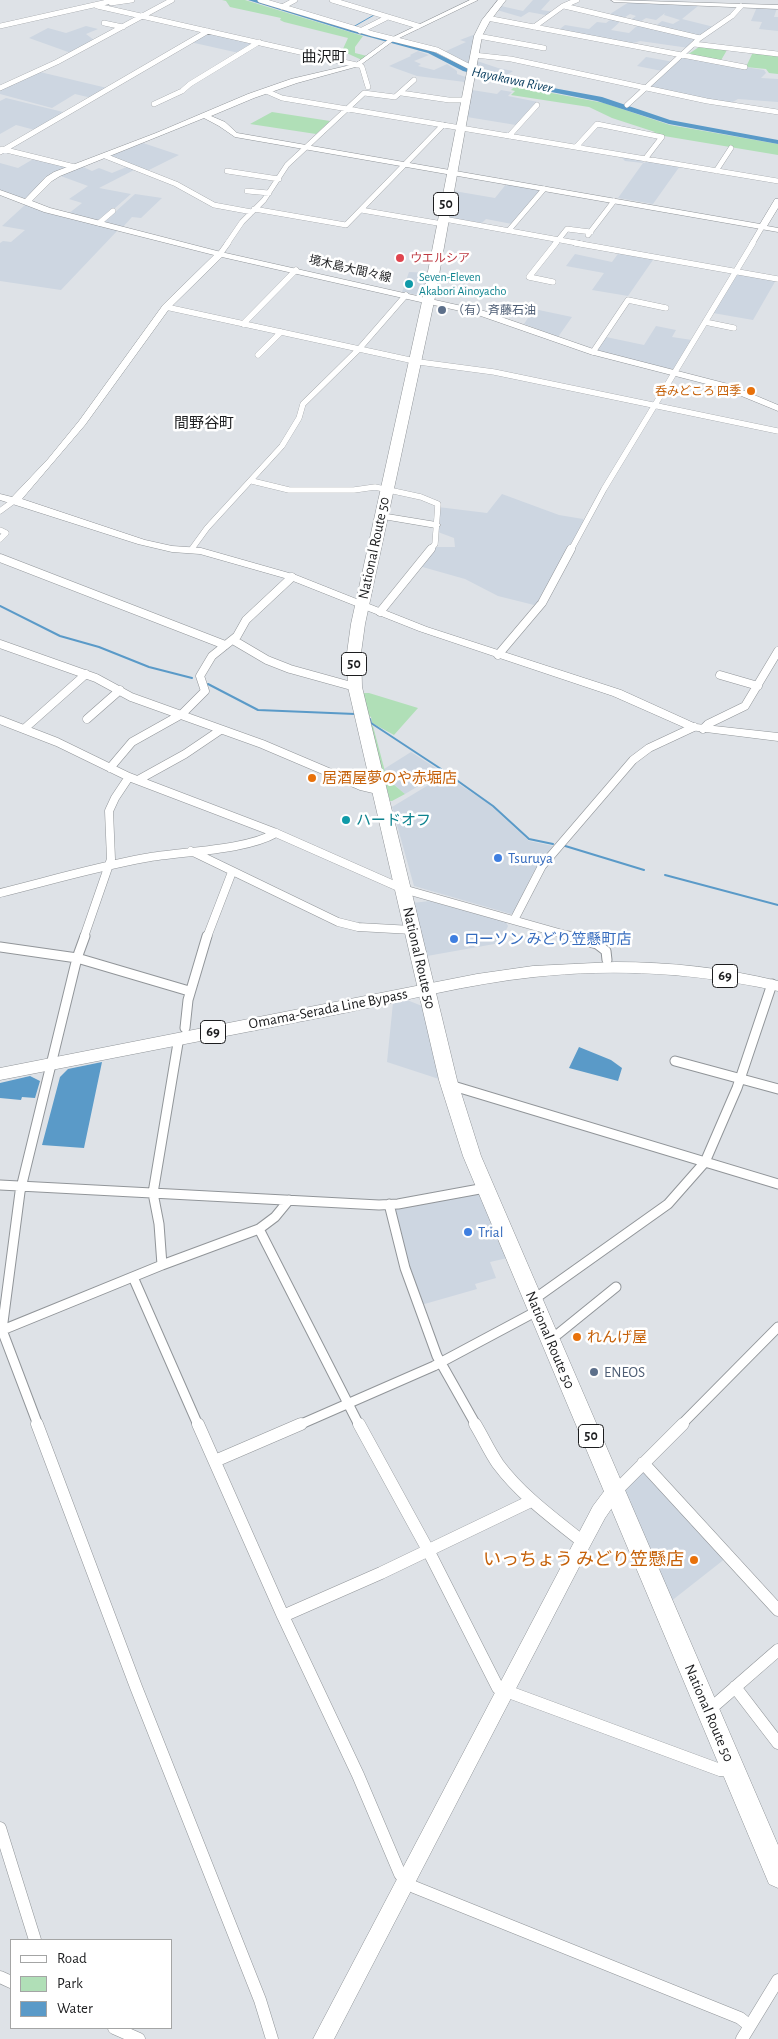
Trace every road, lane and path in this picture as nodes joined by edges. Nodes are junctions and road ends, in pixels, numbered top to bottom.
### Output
1 (116, 0) edge
2 (132, 0) edge
3 (172, 0) edge
4 (260, 0) edge
5 (295, 0) edge
6 (332, 0) edge
7 (475, 0) edge
8 (502, 0) edge
9 (577, 0) edge
10 (614, 0) edge
11 (695, 2) edge
12 (111, 3) junction
13 (97, 6) junction
14 (564, 6) junction
15 (742, 6) junction
16 (282, 7) junction
17 (778, 7) edge
18 (142, 16) junction
19 (386, 18) junction
20 (487, 18) junction
21 (104, 23) dead end
22 (0, 26) edge
23 (418, 26) junction
24 (123, 27) junction
25 (534, 27) junction
26 (208, 31) junction
27 (360, 31) junction
28 (478, 36) junction
29 (700, 38) junction
30 (390, 40) junction
31 (259, 42) junction
32 (694, 44) junction
33 (544, 48) dead end
34 (778, 54) edge
35 (474, 55) junction
36 (682, 56) junction
37 (358, 65) junction
38 (745, 67) dead end
39 (471, 70) junction
40 (414, 80) dead end
41 (368, 87) dead end
42 (647, 87) junction
43 (0, 88) edge
44 (266, 91) junction
45 (401, 93) junction
46 (466, 100) junction
47 (154, 104) dead end
48 (537, 105) dead end
49 (627, 105) dead end
50 (346, 109) junction
51 (778, 112) edge
52 (205, 116) junction
53 (443, 125) junction
54 (461, 128) junction
55 (509, 136) junction
56 (305, 147) junction
57 (576, 147) junction
58 (731, 148) dead end
59 (1, 150) edge
60 (105, 156) junction
61 (646, 159) junction
62 (405, 164) junction
63 (74, 167) junction
64 (228, 171) dead end
65 (716, 171) junction
66 (452, 173) junction
67 (278, 179) junction
68 (778, 182) edge
69 (544, 188) junction
70 (248, 191) dead end
71 (0, 192) edge
72 (269, 193) junction
73 (614, 201) junction
74 (778, 201) edge
75 (27, 202) junction
76 (253, 210) junction
77 (361, 210) junction
78 (113, 211) dead end
79 (443, 221) junction
80 (99, 223) junction
81 (762, 227) junction
82 (509, 230) junction
83 (778, 230) edge
84 (590, 232) junction
85 (558, 239) junction
86 (582, 243) junction
87 (220, 254) junction
88 (296, 270) junction
89 (736, 271) junction
90 (778, 279) edge
91 (553, 282) dead end
92 (406, 295) junction
93 (428, 300) junction
94 (166, 307) junction
95 (666, 308) dead end
96 (705, 322) junction
97 (243, 324) junction
98 (734, 328) dead end
99 (281, 332) junction
100 (359, 349) junction
101 (593, 352) junction
102 (258, 355) dead end
103 (415, 361) junction
104 (674, 373) junction
105 (655, 405) junction
106 (778, 408) edge
107 (778, 431) edge
108 (252, 481) junction
109 (387, 488) junction
110 (0, 497) edge
111 (15, 500) junction
112 (0, 511) edge
113 (381, 516) junction
114 (436, 525) junction
115 (0, 530) edge
116 (0, 538) edge
117 (192, 550) junction
118 (0, 558) edge
119 (292, 577) junction
120 (362, 604) junction
121 (380, 612) junction
122 (232, 640) junction
123 (0, 644) edge
124 (225, 645) junction
125 (778, 651) edge
126 (498, 655) junction
127 (86, 674) junction
128 (720, 674) dead end
129 (758, 686) junction
130 (355, 687) junction
131 (120, 690) junction
132 (180, 716) junction
133 (87, 719) dead end
134 (0, 720) edge
135 (699, 728) junction
136 (24, 729) junction
137 (219, 731) junction
138 (778, 737) edge
139 (110, 768) junction
140 (129, 777) junction
141 (138, 780) junction
142 (378, 790) junction
143 (276, 832) junction
144 (191, 851) junction
145 (109, 868) junction
146 (232, 872) junction
147 (403, 889) junction
148 (0, 893) edge
149 (514, 920) junction
150 (412, 930) junction
151 (0, 947) edge
152 (77, 958) junction
153 (607, 960) junction
154 (776, 982) edge
155 (426, 986) junction
156 (189, 990) junction
157 (181, 1034) junction
158 (54, 1059) junction
159 (675, 1061) dead end
160 (0, 1065) edge
161 (0, 1074) edge
162 (740, 1078) junction
163 (450, 1085) junction
164 (778, 1089) edge
165 (705, 1162) junction
166 (778, 1184) edge
167 (0, 1185) edge
168 (22, 1186) junction
169 (484, 1188) junction
170 (153, 1193) junction
171 (289, 1200) junction
172 (389, 1204) junction
173 (259, 1230) junction
174 (162, 1265) junction
175 (133, 1277) junction
176 (616, 1287) dead end
177 (535, 1306) junction
178 (1, 1331) edge
179 (776, 1331) edge
180 (549, 1338) junction
181 (440, 1362) junction
182 (348, 1404) junction
183 (215, 1461) junction
184 (643, 1463) junction
185 (614, 1492) junction
186 (531, 1501) junction
187 (583, 1542) junction
188 (428, 1550) junction
189 (778, 1610) edge
190 (284, 1616) junction
191 (778, 1650) edge
192 (735, 1687) junction
193 (504, 1692) junction
194 (707, 1708) junction
195 (778, 1743) edge
196 (734, 1771) junction
197 (0, 1828) edge
198 (778, 1875) edge
199 (406, 1882) junction
200 (34, 1939) edge
201 (778, 1980) edge
202 (750, 2026) junction
203 (116, 2029) edge
204 (139, 2039) edge
205 (272, 2039) edge
206 (323, 2039) edge
207 (742, 2039) edge

1 - 12 street
2 - 12 street
3 - 18 street
4 - 16 street
5 - 16 street
6 - 19 street
7 - 23 street
8 - 20 highway, National Route 50 / 50
9 - 14 street
10 - 11 street
11 - 15 street
12 - 13 street
13 - 18 street
13 - 22 street
14 - 25 street
14 - 29 street
15 - 17 street
15 - 29 street
16 - 27 street
18 - 24 street
18 - 26 street
19 - 23 street
19 - 27 street
20 - 25 street
20 - 28 highway, National Route 50 / 50
21 - 24 street
23 - 30 street
24 - 43 street
25 - 36 street
26 - 31 street
26 - 59 street
27 - 30 street
28 - 33 street
28 - 35 highway, National Route 50 / 50
29 - 32 street
30 - 37 street
30 - 39 street
31 - 37 street
31 - 47 street
32 - 34 street
32 - 36 street
35 - 39 highway, National Route 50 / 50
35 - 42 street
36 - 38 street
36 - 42 street
37 - 41 street
37 - 44 street
39 - 46 highway, National Route 50 / 50
40 - 45 street
42 - 49 street
42 - 51 street
44 - 50 street
44 - 52 street
45 - 46 street
45 - 50 street
46 - 54 highway, National Route 50 / 50
48 - 55 street
50 - 53 street
50 - 56 street
52 - 56 street
52 - 60 street
53 - 54 street
53 - 62 street
54 - 55 street
54 - 66 highway, National Route 50 / 50
55 - 57 street
56 - 62 street
56 - 67 street
57 - 61 street
57 - 61 street
58 - 65 street
59 - 63 street
60 - 63 street
60 - 76 street
61 - 65 street
62 - 66 street
62 - 77 street
63 - 75 street
64 - 67 street
65 - 68 street
66 - 69 street
66 - 79 highway, National Route 50 / 50
67 - 72 street
69 - 73 street
69 - 82 street
70 - 72 street
71 - 75 street, 境木島大間々線
72 - 76 street
73 - 81 street
73 - 84 street
74 - 81 street
75 - 80 street, 境木島大間々線
76 - 77 street
76 - 87 street
77 - 79 street
78 - 80 street
79 - 82 street
79 - 93 highway, National Route 50 / 50
80 - 87 street, 境木島大間々線
81 - 83 street
81 - 89 street
82 - 85 street
84 - 85 street
84 - 86 street
85 - 86 street
85 - 91 street
86 - 89 street
87 - 88 street, 境木島大間々線
87 - 94 street
88 - 92 street, 境木島大間々線
88 - 97 street
89 - 90 street
89 - 96 street
92 - 93 street, 境木島大間々線
92 - 100 street
93 - 101 street, 境木島大間々線
93 - 103 highway, National Route 50 / 50
94 - 97 street
94 - 111 street
95 - 101 street
96 - 98 street
96 - 104 street
97 - 99 street
99 - 100 street
99 - 102 street
100 - 103 street
100 - 108 street
101 - 104 street, 境木島大間々線
103 - 105 street
103 - 109 highway, National Route 50 / 50
104 - 105 street
104 - 106 street, 境木島大間々線
105 - 107 street
105 - 126 street
108 - 109 street
108 - 117 street
109 - 113 highway, National Route 50 / 50
109 - 114 street
110 - 111 street
111 - 112 street
111 - 117 street
113 - 114 street
113 - 120 highway, National Route 50 / 50
114 - 121 street
115 - 116 street
117 - 119 street
118 - 124 street
119 - 120 street
119 - 122 street
120 - 121 street
120 - 130 highway, National Route 50 / 50
121 - 126 street
122 - 124 street
122 - 130 street
123 - 127 street
124 - 132 street
125 - 129 street
126 - 135 street
127 - 131 street
127 - 136 street
128 - 129 street
129 - 135 street
130 - 142 highway, National Route 50 / 50
131 - 132 street
131 - 133 street
132 - 137 street
132 - 139 street
134 - 136 street
135 - 138 street
135 - 149 street
136 - 139 street
137 - 141 street
137 - 142 street
139 - 140 street
140 - 141 street
140 - 145 street
141 - 143 street
142 - 147 highway, National Route 50 / 50
143 - 144 street
143 - 147 street
144 - 145 street
144 - 146 street
145 - 148 street
145 - 152 street
146 - 150 street
146 - 156 street
147 - 149 street
147 - 150 highway, National Route 50 / 50
149 - 153 street
150 - 155 highway, National Route 50 / 50
151 - 152 street
152 - 156 street
152 - 158 street
153 - 154 main road, Omama-Serada Line Bypass / 69
153 - 155 main road, Omama-Serada Line Bypass / 69
154 - 155 main road, Omama-Serada Line Bypass / 69
154 - 162 street
155 - 157 main road, Omama-Serada Line Bypass / 69
155 - 163 highway, National Route 50 / 50
156 - 157 street
157 - 158 main road, Omama-Serada Line Bypass / 69
157 - 170 street
158 - 160 main road, Omama-Serada Line Bypass / 69
158 - 161 main road, Omama-Serada Line Bypass / 69
158 - 168 street
159 - 162 street
162 - 164 street
162 - 165 street
163 - 165 street
163 - 169 highway, National Route 50 / 50
165 - 166 street
165 - 177 street
167 - 168 street
168 - 170 street
168 - 178 street
169 - 172 street
169 - 177 highway, National Route 50 / 50
170 - 171 street
170 - 174 street
171 - 172 street
171 - 173 street
172 - 181 street
173 - 174 street
173 - 182 street
174 - 175 street
175 - 178 street
175 - 183 street
176 - 180 street
177 - 180 highway, National Route 50 / 50
177 - 181 street
178 - 205 street
179 - 184 street
180 - 185 highway, National Route 50 / 50
181 - 182 street
181 - 186 street
182 - 183 street
182 - 188 street
183 - 190 street
184 - 185 street
184 - 189 street
185 - 187 street
185 - 194 highway, National Route 50 / 50
186 - 187 street
186 - 188 street
187 - 193 street
188 - 190 street
188 - 193 street
190 - 199 street
191 - 192 street
192 - 194 street
192 - 195 street
193 - 196 street
193 - 199 street
194 - 196 highway, National Route 50 / 50
196 - 198 highway, National Route 50 / 50
197 - 200 street
199 - 202 street
199 - 206 street
201 - 202 street
202 - 207 street
203 - 204 street

